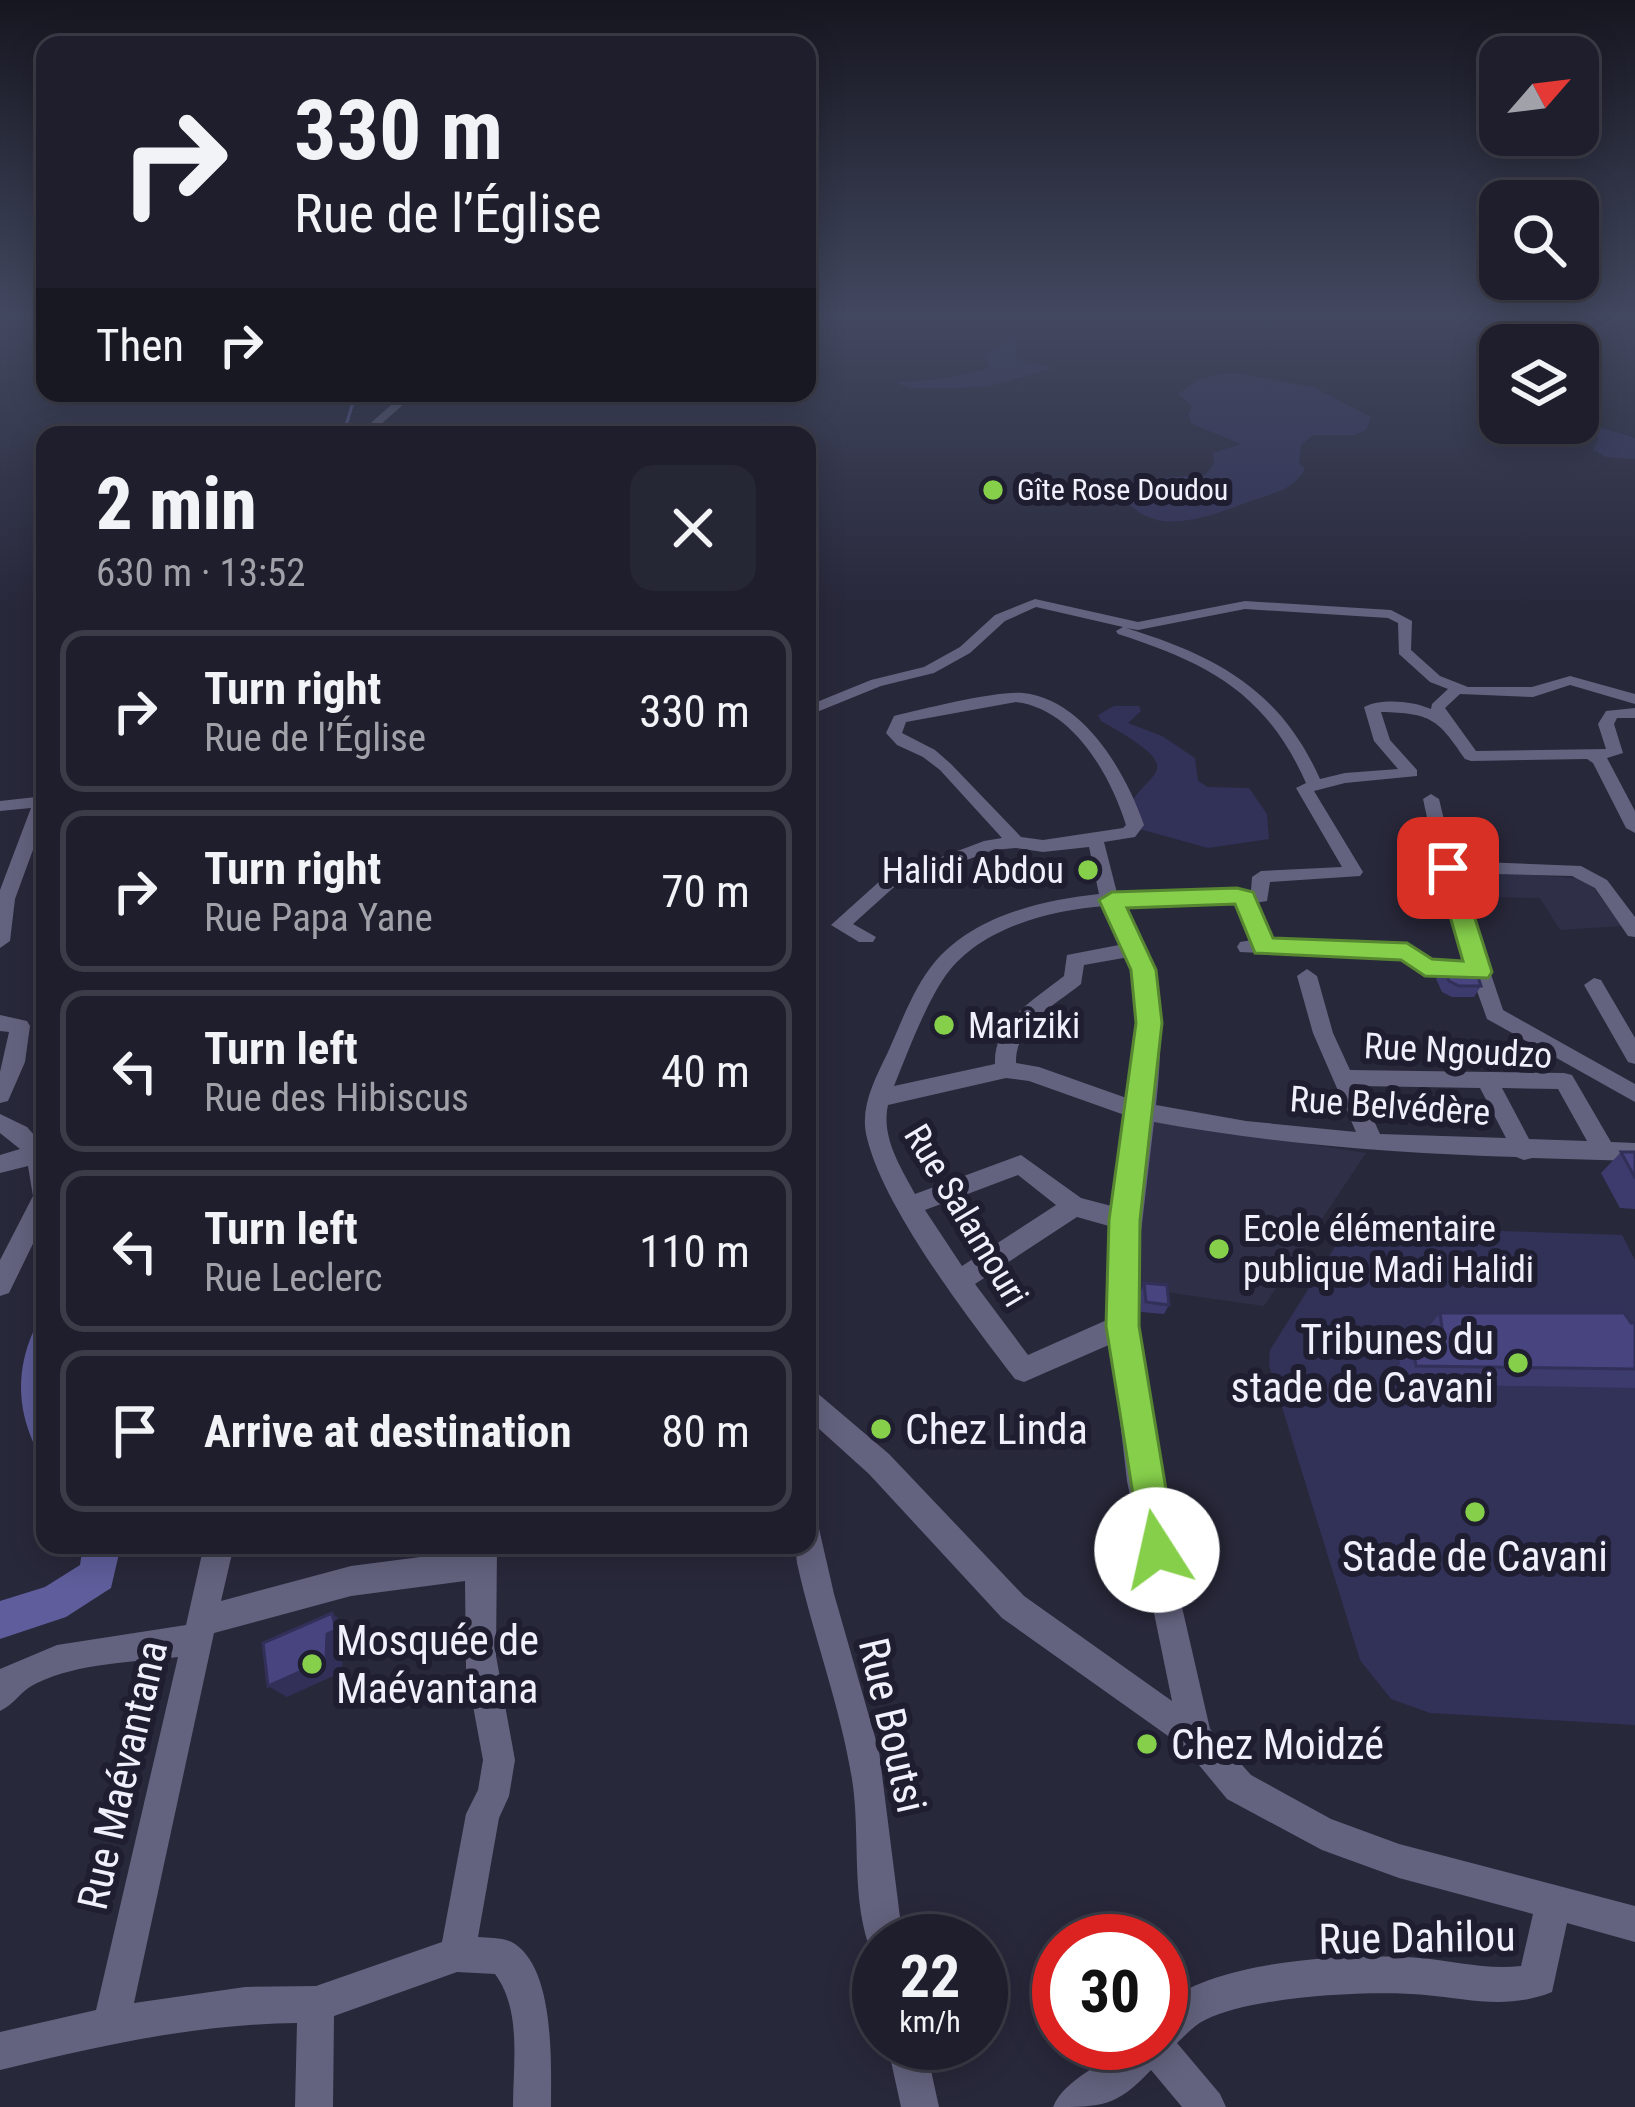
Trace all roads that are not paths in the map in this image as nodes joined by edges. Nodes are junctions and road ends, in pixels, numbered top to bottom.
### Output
1 (1100, 618) junction
2 (1435, 679) junction
3 (1457, 688) junction
4 (1635, 699) edge
5 (1437, 706) junction
6 (816, 708) edge
7 (1635, 713) edge
8 (1447, 722) junction
9 (1591, 754) junction
10 (1313, 783) junction
11 (1431, 799) dead end
12 (36, 802) edge
13 (0, 806) edge
14 (36, 822) edge
15 (1635, 828) edge
16 (1094, 840) junction
17 (1016, 842) junction
18 (1448, 868) junction
19 (1244, 898) junction
20 (1112, 900) junction
21 (1635, 931) edge
22 (866, 938) dead end
23 (0, 940) edge
24 (1135, 949) junction
25 (1479, 972) junction
26 (1306, 976) dead end
27 (1594, 985) dead end
28 (0, 1023) edge
29 (1561, 1054) junction
30 (1635, 1055) edge
31 (1006, 1070) junction
32 (1345, 1078) junction
33 (1486, 1079) junction
34 (1564, 1082) junction
35 (1635, 1094) edge
36 (0, 1095) edge
37 (884, 1096) junction
38 (1142, 1109) junction
39 (0, 1123) edge
40 (1372, 1142) junction
41 (1524, 1151) junction
42 (1604, 1151) junction
43 (1635, 1152) edge
44 (36, 1153) edge
45 (36, 1154) edge
46 (0, 1164) edge
47 (912, 1205) junction
48 (1075, 1206) junction
49 (36, 1215) edge
50 (1125, 1220) junction
51 (961, 1280) junction
52 (0, 1285) edge
53 (1122, 1326) junction
54 (816, 1413) edge
55 (217, 1554) edge
56 (480, 1554) edge
57 (810, 1554) edge
58 (202, 1630) junction
59 (0, 1695) edge
60 (1196, 1737) junction
61 (1553, 1903) junction
62 (882, 1914) edge
63 (1635, 1924) edge
64 (457, 1954) junction
65 (316, 2003) junction
66 (1188, 2009) edge
67 (111, 2025) junction
68 (0, 2051) edge
69 (912, 2070) edge
70 (1126, 2070) edge
71 (1175, 2070) edge
72 (314, 2107) edge
73 (532, 2107) edge
74 (920, 2107) edge
75 (1072, 2107) edge
76 (1208, 2107) edge

1 - 2 street
1 - 6 street
1 - 10 street
2 - 3 street
2 - 5 street
3 - 4 street
3 - 5 street
5 - 8 street
7 - 9 street
8 - 9 street
8 - 10 street
9 - 15 street
10 - 19 street
11 - 18 street
12 - 13 street
14 - 23 street
16 - 17 street
16 - 17 street
16 - 20 street
17 - 22 street
18 - 21 street
18 - 25 street
19 - 20 street, Rue Salamouri
19 - 25 street
20 - 24 street
20 - 37 street, Rue Salamouri
24 - 31 street
24 - 38 street
25 - 29 street
26 - 32 street
27 - 30 street
28 - 36 street
29 - 34 street
29 - 35 street
31 - 37 street
31 - 38 street, Rue Belvédère
32 - 33 street, Rue Ngoudzo
32 - 40 street
33 - 34 street, Rue Ngoudzo
33 - 41 street
34 - 42 street, Rue Ngoudzo
37 - 47 street, Rue Salamouri
38 - 40 street, Rue Belvédère
38 - 50 street
39 - 44 street
40 - 41 street, Rue Belvédère
41 - 42 street, Rue Belvédère
42 - 43 street, Rue Belvédère
45 - 46 street
47 - 48 street
47 - 51 street, Rue Salamouri
48 - 50 street
48 - 51 street
49 - 52 street
50 - 53 street
51 - 53 street, Rue Salamouri
53 - 60 street
54 - 60 street
55 - 58 street, Rue Maévantana
56 - 58 street
56 - 64 street
57 - 62 street, Rue Boutsi
58 - 59 street
58 - 67 street, Rue Maévantana
60 - 61 street
61 - 63 street
61 - 66 street, Rue Dahilou
64 - 65 street
64 - 73 street
65 - 67 street
65 - 72 street
67 - 68 street
69 - 74 street
70 - 75 street
71 - 76 street

